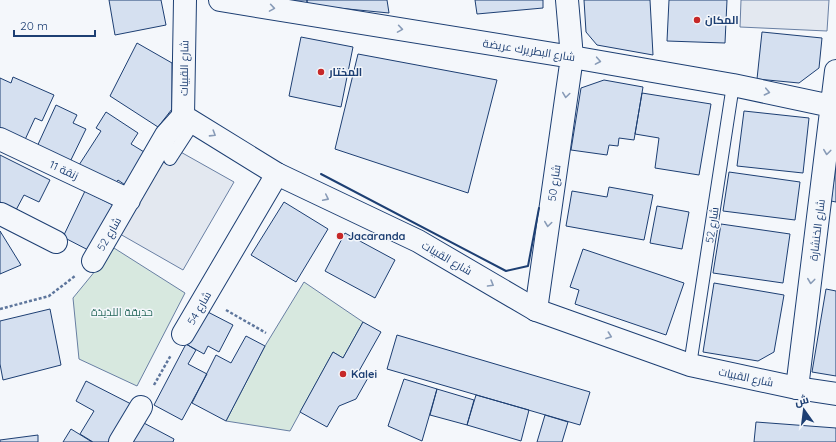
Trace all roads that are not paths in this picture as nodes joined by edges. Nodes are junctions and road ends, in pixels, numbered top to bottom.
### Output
1 (185, 0) edge
2 (220, 0) edge
3 (567, 0) edge
4 (572, 57) junction
5 (836, 71) edge
6 (733, 85) junction
7 (834, 107) edge
8 (189, 119) junction
9 (0, 139) edge
10 (170, 159) dead end
11 (277, 174) junction
12 (129, 200) junction
13 (1, 214) dead end
14 (56, 242) dead end
15 (93, 261) road end
16 (536, 310) junction
17 (183, 334) road end
18 (690, 365) junction
19 (797, 388) junction
20 (836, 394) edge
21 (141, 407) road end
22 (120, 442) edge

1 - 8 street, شارع القبيات
2 -> 4 street, شارع البطريرك عريضة
3 - 4 street, شارع 50
4 -> 6 street, شارع البطريرك عريضة
4 -> 16 street, شارع 50
5 - 7 street, شارع الخنشارة
6 -> 7 street, شارع البطريرك عريضة
6 - 18 lane, شارع 52
7 -> 19 street, شارع الخنشارة
8 - 10 lane
8 -> 11 street, شارع القبيات
8 - 12 street, شارع 52
9 - 12 street, زنقة 11
11 -> 16 street, شارع القبيات
11 - 17 street, شارع 54
12 - 15 street, شارع 52
13 - 14 street
16 -> 18 street, شارع القبيات
18 - 19 street, شارع القبيات
19 - 20 street, شارع القبيات
21 - 22 street

